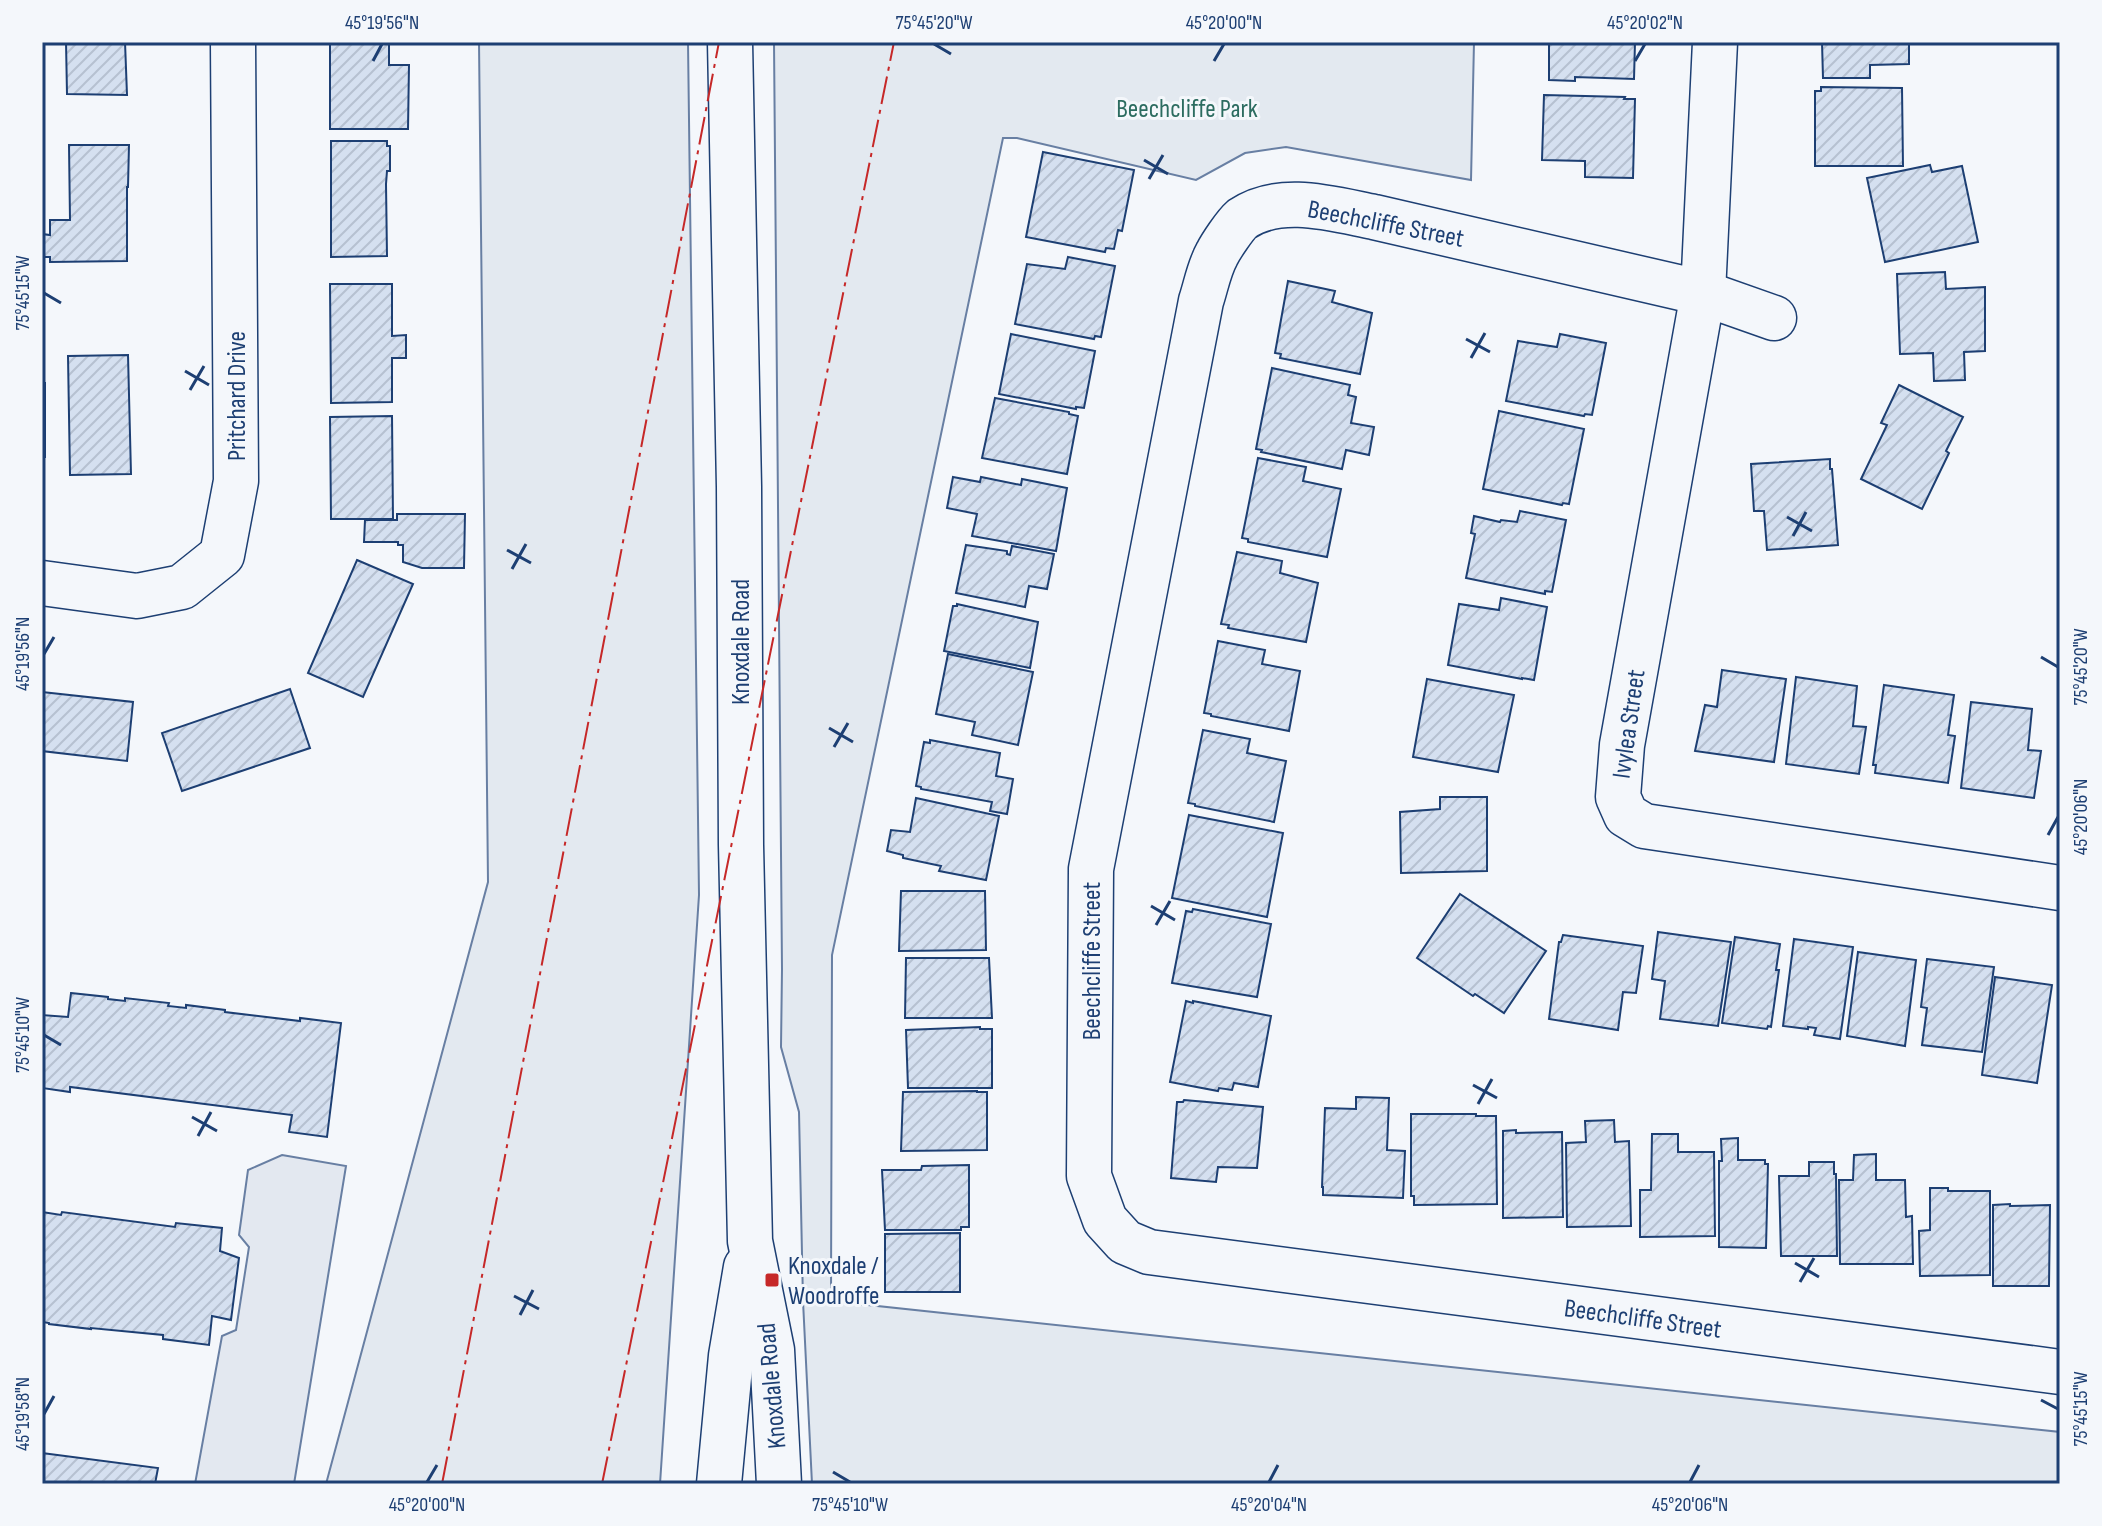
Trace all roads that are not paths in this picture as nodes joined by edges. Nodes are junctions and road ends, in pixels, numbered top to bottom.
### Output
1 (233, 42) edge
2 (730, 42) edge
3 (1715, 42) edge
4 (1703, 293) junction
5 (1774, 318) dead end
6 (42, 583) edge
7 (2060, 888) edge
8 (750, 1241) junction
9 (2060, 1372) edge
10 (719, 1484) edge
11 (779, 1484) edge

1 - 6 street, Pritchard Drive
2 - 8 street, Knoxdale Road
3 - 4 street, Ivylea Street
4 - 5 street
4 - 7 street, Ivylea Street
4 - 9 street, Beechcliffe Street
8 - 10 street, Knoxdale Road
8 - 11 street, Knoxdale Road

